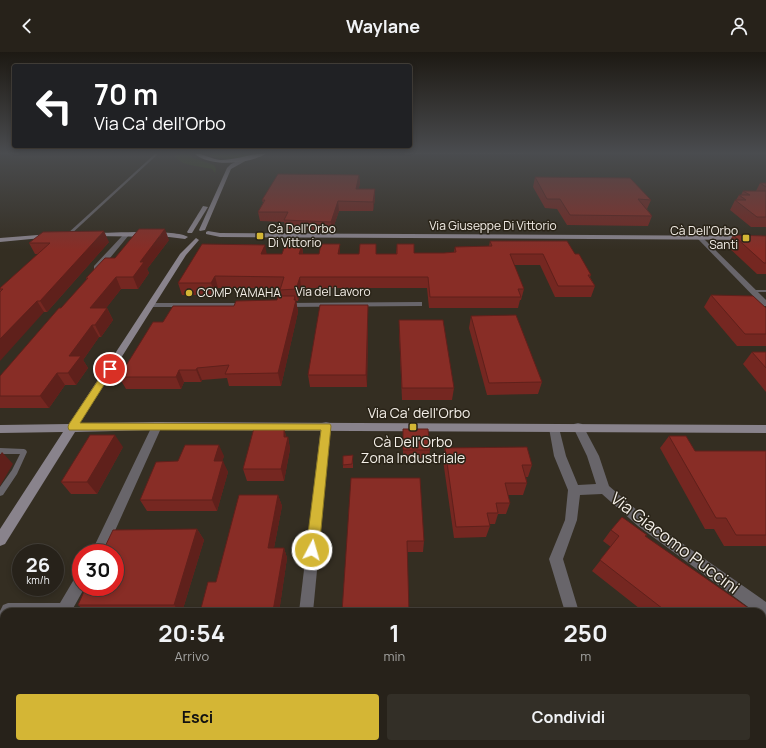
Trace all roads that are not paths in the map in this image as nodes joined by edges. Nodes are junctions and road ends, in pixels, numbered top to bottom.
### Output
1 (122, 185) edge
2 (216, 185) edge
3 (223, 185) edge
4 (205, 234) junction
5 (68, 235) junction
6 (82, 235) edge
7 (90, 235) edge
8 (126, 235) junction
9 (187, 235) junction
10 (699, 237) junction
11 (766, 238) edge
12 (0, 240) edge
13 (196, 240) junction
14 (183, 254) junction
15 (89, 277) edge
16 (752, 291) junction
17 (766, 291) edge
18 (419, 304) dead end
19 (766, 304) edge
20 (152, 305) junction
21 (255, 305) edge
22 (278, 305) edge
23 (157, 426) junction
24 (326, 426) junction
25 (72, 427) junction
26 (578, 427) junction
27 (554, 428) junction
28 (0, 429) edge
29 (766, 429) edge
30 (0, 451) edge
31 (604, 489) junction
32 (574, 490) junction
33 (0, 494) edge
34 (0, 540) edge
35 (102, 544) edge
36 (72, 596) edge
37 (65, 608) edge
38 (306, 608) edge
39 (571, 608) edge
40 (762, 608) edge

1 - 5 lane
2 - 9 street
3 - 4 street
4 - 9 street
4 - 10 street, Via Giuseppe Di Vittorio
4 - 13 street
5 - 6 street
5 - 12 street
7 - 8 street
8 - 9 street
8 - 15 street
9 - 13 street
9 - 14 street
10 - 11 street, Via Giuseppe Di Vittorio
10 - 16 street
13 - 14 street
14 - 20 street
16 - 17 lane
16 - 19 street
18 - 22 street, Via del Lavoro
20 - 21 street
20 - 25 street
23 - 24 street, Via Ca' dell'Orbo
23 - 25 street, Via Ca' dell'Orbo
23 - 35 street
24 - 27 street, Via Ca' dell'Orbo
24 - 38 street
25 - 28 street, Via Ca' dell'Orbo
25 - 34 street
26 - 27 street, Via Ca' dell'Orbo
26 - 29 street, Via Ca' dell'Orbo
26 - 31 street, Via Giacomo Puccini
27 - 32 street
30 - 33 lane
31 - 32 street, Via Giacomo Puccini
31 - 40 street, Via Giacomo Puccini
32 - 39 street
36 - 37 street

